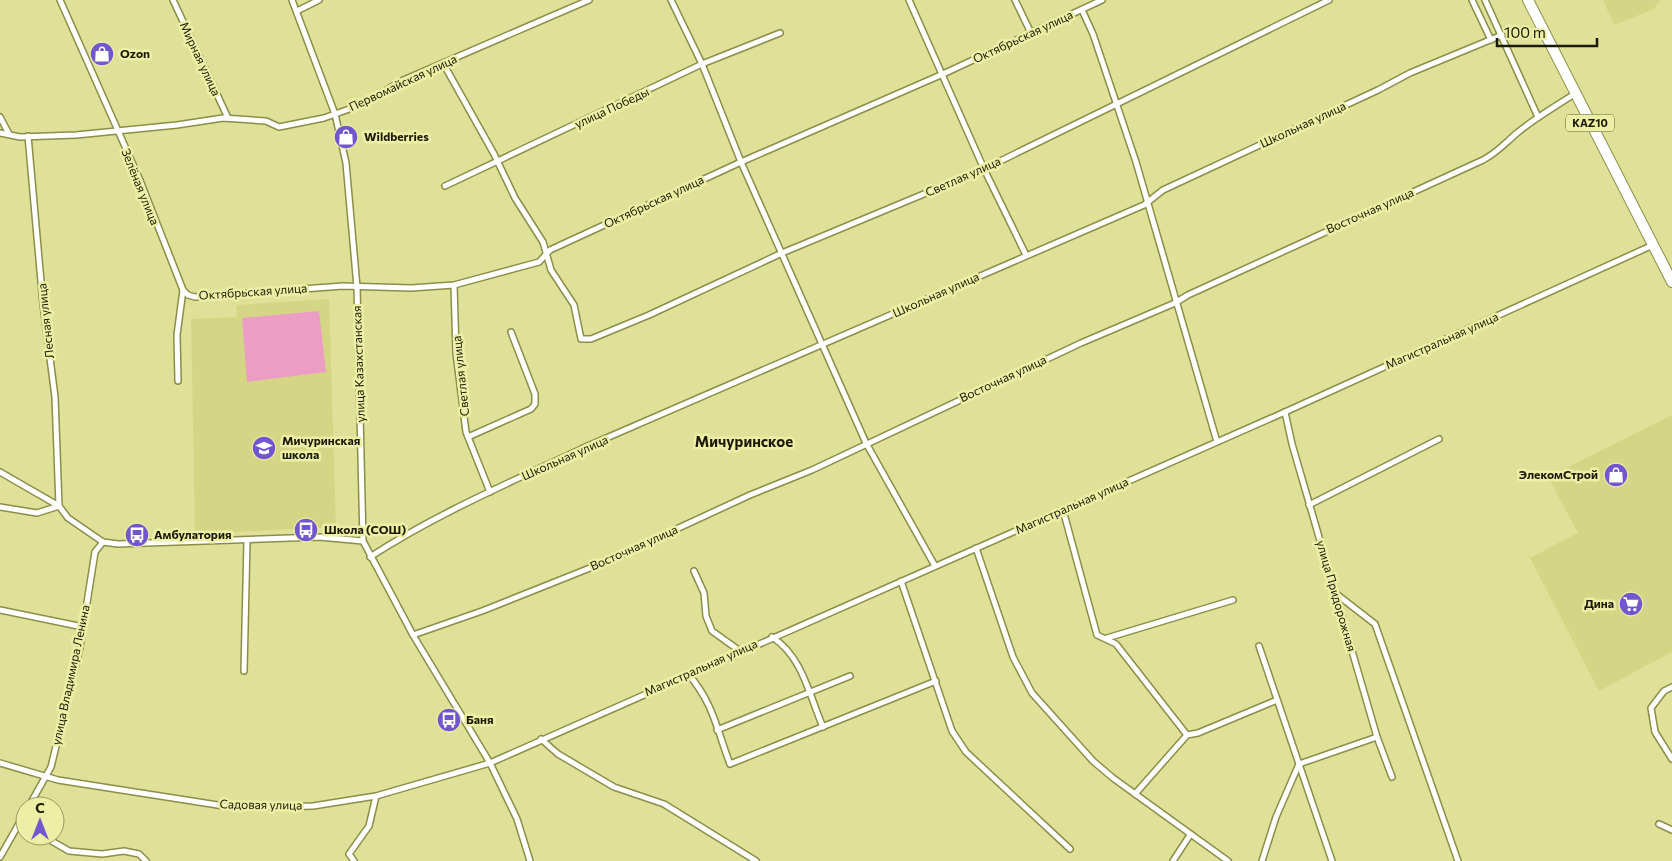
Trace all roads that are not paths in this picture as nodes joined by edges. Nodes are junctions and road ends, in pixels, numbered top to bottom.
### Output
1 (60, 0) edge
2 (173, 0) edge
3 (292, 0) edge
4 (319, 0) edge
5 (590, 0) edge
6 (671, 0) edge
7 (909, 0) edge
8 (1014, 0) edge
9 (1102, 0) edge
10 (1329, 0) edge
11 (1472, 0) edge
12 (1485, 0) edge
13 (1528, 0) edge
14 (1082, 10) junction
15 (296, 11) junction
16 (780, 33) dead end
17 (1031, 33) junction
18 (1502, 36) junction
19 (1491, 40) junction
20 (443, 63) junction
21 (702, 64) junction
22 (943, 74) junction
23 (1576, 93) junction
24 (1117, 103) junction
25 (335, 114) junction
26 (0, 117) edge
27 (1538, 117) junction
28 (228, 118) junction
29 (117, 132) junction
30 (0, 133) edge
31 (9, 134) junction
32 (28, 136) junction
33 (497, 161) junction
34 (741, 162) junction
35 (984, 169) junction
36 (445, 186) dead end
37 (1148, 202) junction
38 (1653, 245) junction
39 (782, 252) junction
40 (547, 253) junction
41 (1026, 255) junction
42 (1672, 282) edge
43 (454, 285) junction
44 (357, 287) junction
45 (183, 290) junction
46 (1175, 303) junction
47 (511, 332) dead end
48 (822, 346) junction
49 (178, 381) dead end
50 (1285, 412) junction
51 (468, 437) junction
52 (1439, 439) dead end
53 (1217, 442) junction
54 (866, 443) junction
55 (0, 472) edge
56 (490, 492) junction
57 (1310, 505) junction
58 (59, 506) junction
59 (0, 507) edge
60 (1063, 510) junction
61 (248, 541) junction
62 (363, 541) junction
63 (104, 542) junction
64 (976, 548) junction
65 (370, 557) junction
66 (935, 566) junction
67 (694, 571) dead end
68 (900, 581) junction
69 (1335, 593) junction
70 (1233, 600) dead end
71 (0, 610) edge
72 (83, 627) junction
73 (413, 635) junction
74 (772, 637) junction
75 (1107, 638) junction
76 (1259, 646) dead end
77 (740, 651) junction
78 (244, 671) dead end
79 (688, 674) junction
80 (850, 676) dead end
81 (936, 681) junction
82 (1672, 687) edge
83 (810, 693) junction
84 (1277, 700) junction
85 (823, 727) junction
86 (718, 730) junction
87 (1187, 735) junction
88 (1377, 737) junction
89 (541, 740) junction
90 (1672, 759) edge
91 (490, 762) junction
92 (0, 763) edge
93 (1299, 764) junction
94 (46, 776) junction
95 (1392, 777) dead end
96 (1136, 794) junction
97 (35, 796) edge
98 (376, 796) junction
99 (1659, 824) dead end
100 (1672, 830) edge
101 (15, 834) edge
102 (1190, 835) junction
103 (60, 846) edge
104 (1070, 848) dead end
105 (0, 857) edge
106 (146, 861) edge
107 (354, 861) edge
108 (530, 861) edge
109 (756, 861) edge
110 (1173, 861) edge
111 (1228, 861) edge
112 (1262, 861) edge
113 (1332, 861) edge
114 (1458, 861) edge

1 - 29 street, Зелёная улица
2 - 28 street, Мирная улица
3 - 15 street, улица Казахстанская
4 - 15 street
5 - 20 street, Первомайская улица
6 - 21 street
7 - 22 street
8 - 17 street
9 - 14 street, Октябрьская улица
10 - 24 street, Светлая улица
11 - 19 street
12 - 18 street
13 - 23 highway, KAZ10
14 - 17 street, Октябрьская улица
14 - 24 street
15 - 25 street, улица Казахстанская
16 - 21 street, улица Победы
17 - 22 street, Октябрьская улица
18 - 19 street, Школьная улица
18 - 27 street
19 - 37 street, Школьная улица
20 - 25 street, Первомайская улица
20 - 33 street
21 - 33 street, улица Победы
21 - 34 street
22 - 34 street, Октябрьская улица
22 - 35 street
23 - 27 street, Восточная улица
23 - 38 highway, KAZ10
24 - 35 street, Светлая улица
24 - 37 street
25 - 28 street, Первомайская улица
25 - 44 street, улица Казахстанская
26 - 31 street
27 - 46 street, Восточная улица
28 - 29 street, Первомайская улица
29 - 32 street, Первомайская улица
29 - 45 street, Зелёная улица
30 - 31 street, Первомайская улица
31 - 32 street, Первомайская улица
32 - 58 street, Лесная улица
33 - 36 street, улица Победы
33 - 40 street
34 - 39 street
34 - 40 street, Октябрьская улица
35 - 39 street, Светлая улица
35 - 41 street
37 - 41 street, Школьная улица
37 - 46 street
38 - 42 highway, KAZ10
38 - 50 street, Магистральная улица
39 - 40 street, Светлая улица
39 - 48 street
40 - 43 street, Октябрьская улица
41 - 48 street, Школьная улица
43 - 44 street, Октябрьская улица
43 - 51 street, Светлая улица
44 - 45 street, Октябрьская улица
44 - 62 street, улица Казахстанская
45 - 49 street
46 - 53 street
46 - 54 street, Восточная улица
47 - 51 street, Светлая улица
48 - 54 street
48 - 56 street, Школьная улица
50 - 53 street, Магистральная улица
50 - 57 street, улица Придорожная
51 - 56 street, Светлая улица
52 - 57 street
53 - 60 street, Магистральная улица
54 - 66 street
54 - 73 street, Восточная улица
55 - 58 street
56 - 65 street, Школьная улица
57 - 69 street, улица Придорожная
58 - 59 street
58 - 63 street
60 - 64 street, Магистральная улица
60 - 75 street
61 - 62 street
61 - 63 street
61 - 78 street
62 - 65 street, улица Казахстанская
63 - 72 street, улица Владимира Ленина
64 - 66 street, Магистральная улица
64 - 96 street
65 - 73 street, улица Казахстанская
66 - 68 street, Магистральная улица
67 - 77 street
68 - 74 street, Магистральная улица
68 - 81 street
69 - 88 street, улица Придорожная
69 - 114 street
70 - 75 street
71 - 72 street
72 - 94 street, улица Владимира Ленина
73 - 91 street, улица Казахстанская
74 - 77 street, Магистральная улица
74 - 83 street
75 - 87 street
76 - 84 street
77 - 79 street, Магистральная улица
79 - 86 street
79 - 89 street, Магистральная улица
80 - 83 street
81 - 85 street
81 - 104 street
82 - 90 street
83 - 85 street
83 - 86 street
84 - 87 street
84 - 93 street
85 - 86 street
87 - 96 street
88 - 93 street
88 - 95 street, улица Придорожная
89 - 91 street, Магистральная улица
89 - 109 street
91 - 98 street, Садовая улица
91 - 108 street, улица Казахстанская
92 - 94 street, Садовая улица
93 - 112 street
93 - 113 street
94 - 97 street, улица Владимира Ленина
94 - 98 street, Садовая улица
96 - 102 street
98 - 107 street
99 - 100 street
101 - 105 street
102 - 110 street
102 - 111 street
103 - 106 street

